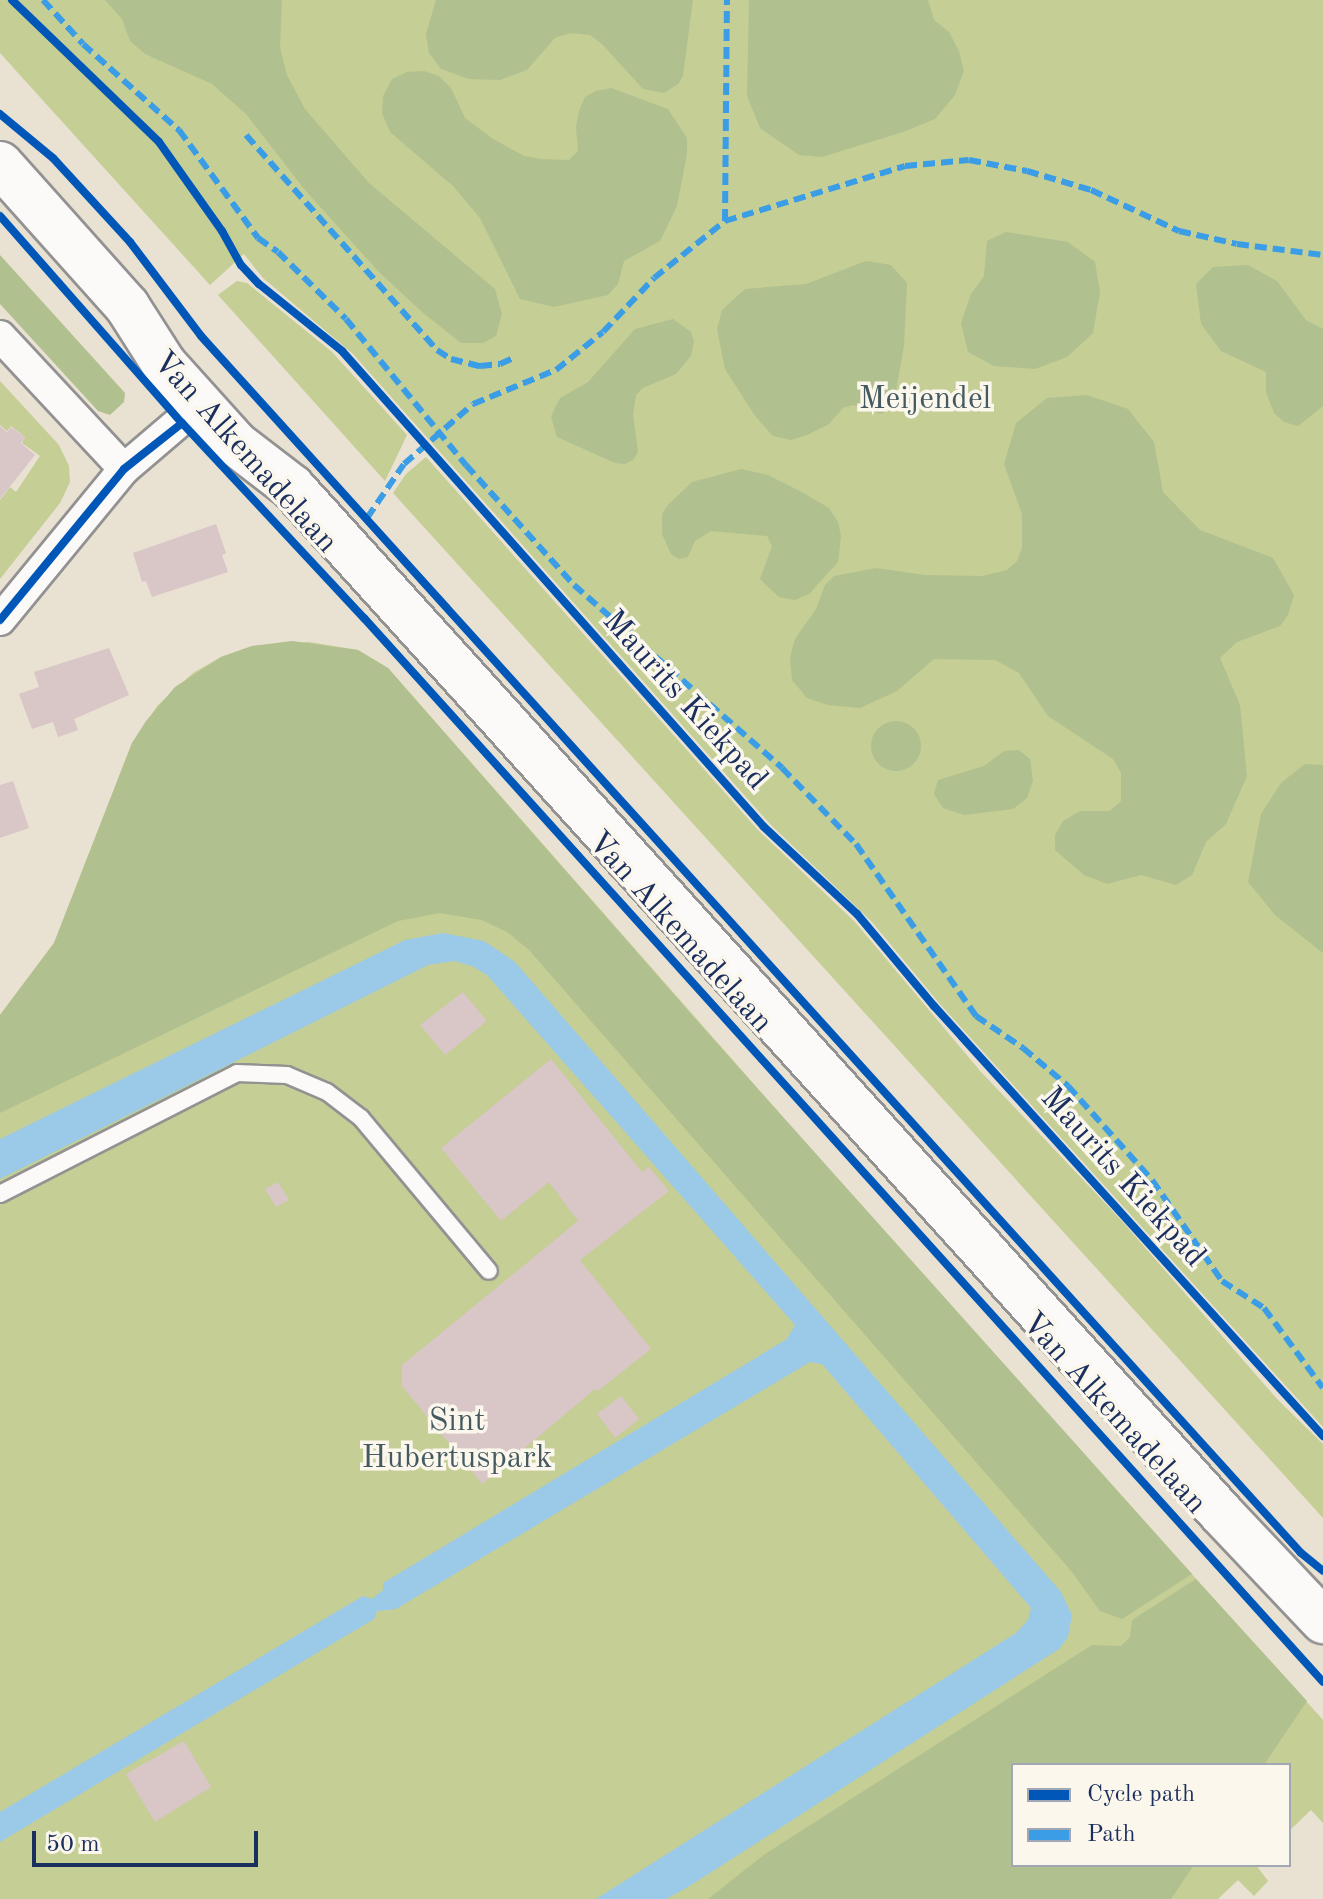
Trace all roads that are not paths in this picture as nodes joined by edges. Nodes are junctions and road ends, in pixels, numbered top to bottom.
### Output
1 (0, 164) edge
2 (127, 306) junction
3 (0, 336) edge
4 (200, 404) junction
5 (124, 469) junction
6 (292, 487) junction
7 (0, 620) edge
8 (0, 1194) edge
9 (489, 1271) dead end
10 (1323, 1621) edge

1 - 2 main road, Van Alkemadelaan
2 - 4 main road, Van Alkemadelaan
2 - 6 main road, Van Alkemadelaan
3 - 5 street
4 - 5 street
4 - 6 main road, Van Alkemadelaan
5 - 7 street
6 - 10 main road, Van Alkemadelaan
8 - 9 lane

